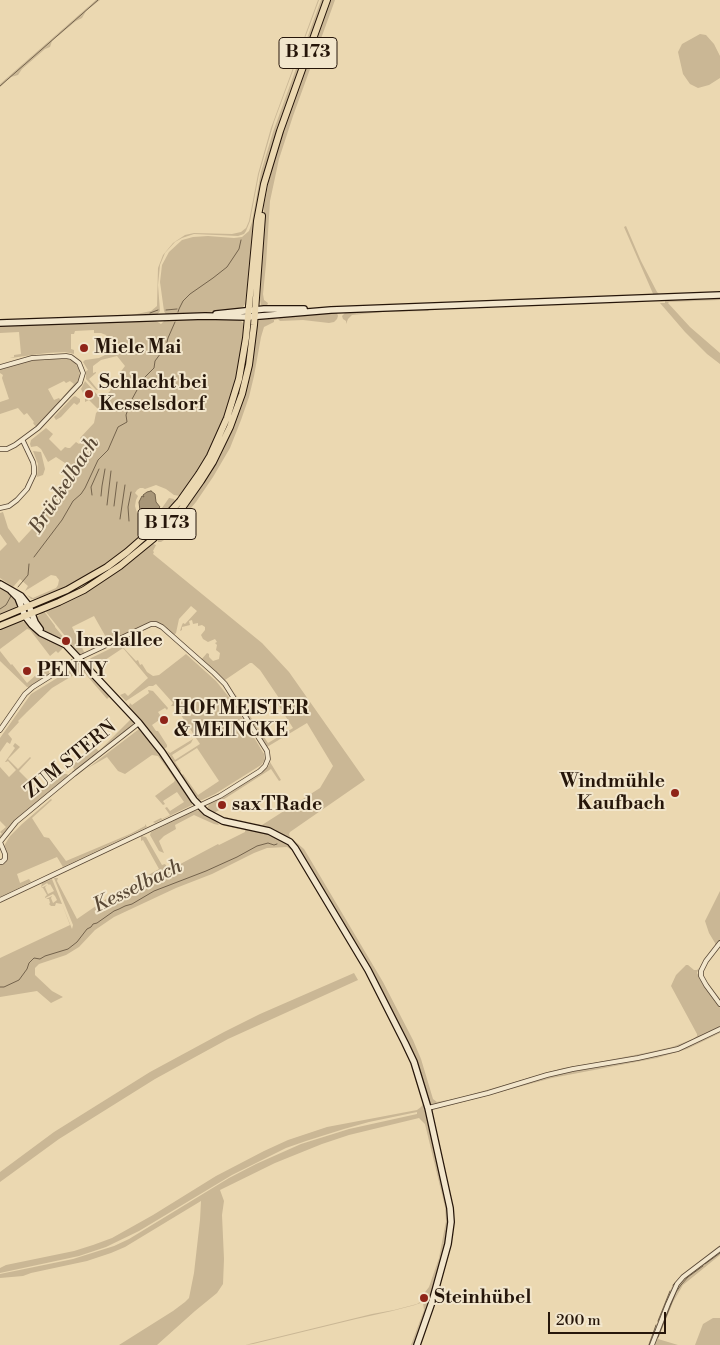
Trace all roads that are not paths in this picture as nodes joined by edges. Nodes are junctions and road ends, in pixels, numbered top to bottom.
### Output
1 (327, 0) edge
2 (268, 171) junction
3 (720, 295) edge
4 (255, 313) junction
5 (248, 314) junction
6 (0, 323) edge
7 (0, 367) edge
8 (23, 440) junction
9 (0, 449) edge
10 (0, 508) edge
11 (0, 584) edge
12 (26, 608) junction
13 (29, 615) junction
14 (0, 618) edge
15 (0, 626) edge
16 (79, 658) junction
17 (139, 723) junction
18 (0, 730) edge
19 (199, 806) junction
20 (0, 842) edge
21 (0, 862) edge
22 (0, 900) edge
23 (720, 944) edge
24 (720, 1004) edge
25 (720, 1029) edge
26 (428, 1108) junction
27 (720, 1249) edge
28 (417, 1345) edge
29 (652, 1345) edge

1 - 2 main road, B 173
2 - 4 main road, B 173
2 - 5 main road, B 173
3 - 4 street
4 - 5 street
4 - 13 main road, B 173
5 - 6 street
5 - 12 main road, B 173
7 - 8 street
8 - 9 street
8 - 10 street
11 - 12 street
12 - 13 street
12 - 14 main road, B 173
13 - 15 main road, B 173
13 - 16 street
16 - 17 street
16 - 18 street
16 - 19 street
17 - 19 street
17 - 20 street, ZUM STERN
19 - 22 street
19 - 26 street
20 - 21 street, ZUM STERN
23 - 24 street
25 - 26 street
26 - 28 street
27 - 29 street

